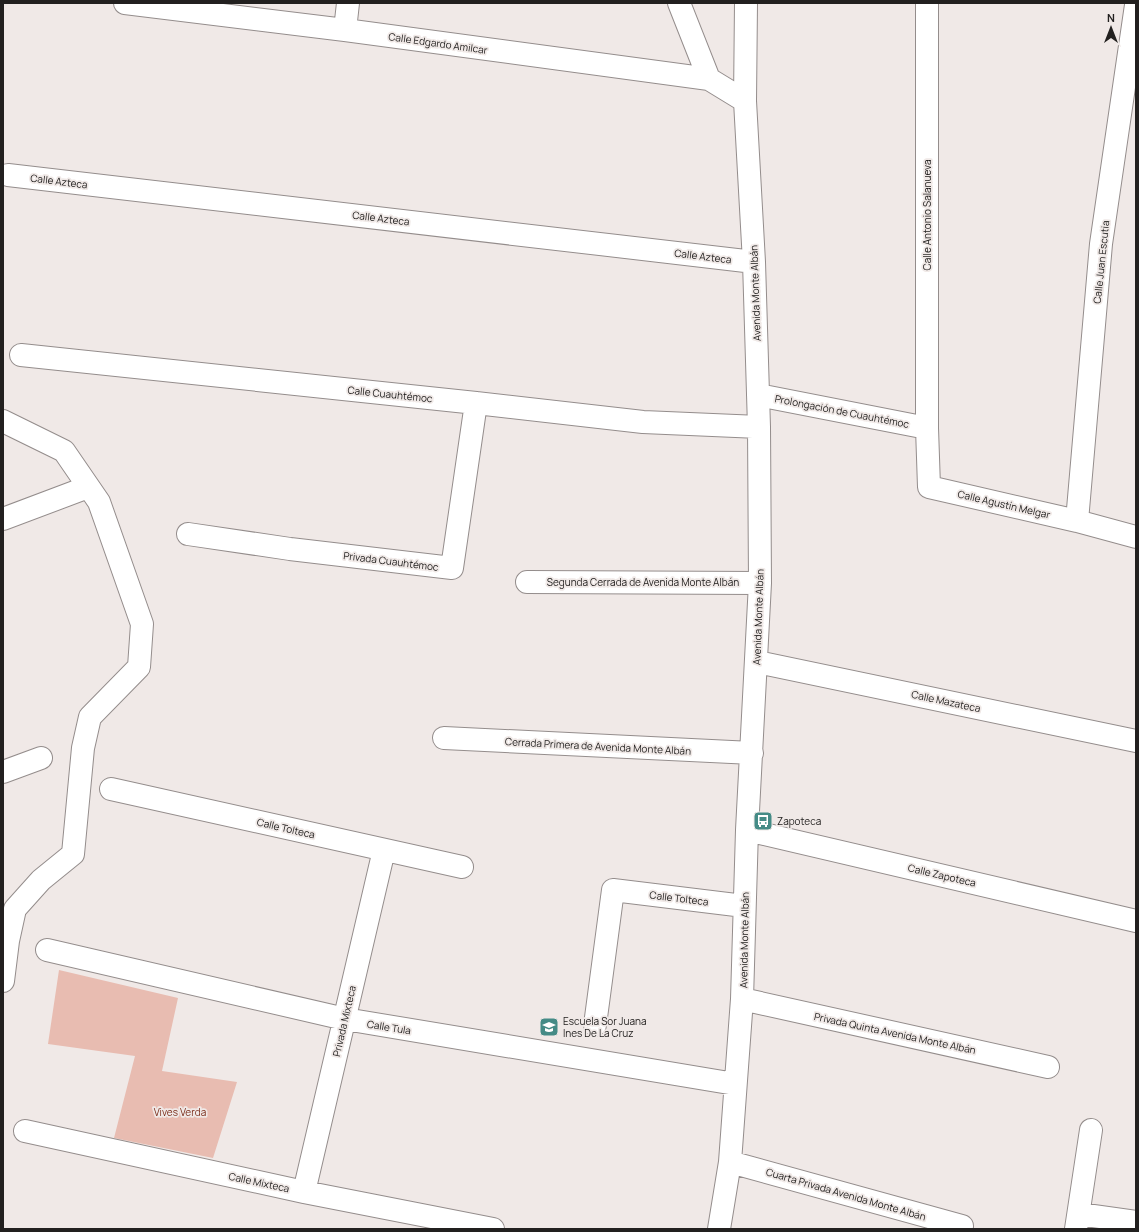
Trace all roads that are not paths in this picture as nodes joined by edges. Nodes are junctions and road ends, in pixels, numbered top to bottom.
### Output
1 (125, 3) edge
2 (348, 3) edge
3 (679, 3) edge
4 (746, 3) edge
5 (927, 3) edge
6 (1136, 5) edge
7 (345, 30) junction
8 (709, 79) junction
9 (745, 101) junction
10 (8, 175) dead end
11 (754, 262) junction
12 (21, 355) dead end
13 (758, 395) junction
14 (476, 403) junction
15 (3, 420) edge
16 (759, 427) junction
17 (927, 428) junction
18 (88, 487) junction
19 (3, 519) edge
20 (1077, 521) junction
21 (188, 534) dead end
22 (1136, 537) edge
23 (527, 582) dead end
24 (760, 583) junction
25 (757, 662) junction
26 (444, 738) dead end
27 (1136, 741) edge
28 (752, 753) junction
29 (41, 758) dead end
30 (3, 772) edge
31 (111, 790) dead end
32 (747, 830) junction
33 (384, 850) junction
34 (462, 867) dead end
35 (744, 906) junction
36 (1136, 921) edge
37 (47, 950) dead end
38 (3, 980) edge
39 (742, 1000) junction
40 (345, 1019) junction
41 (596, 1025) dead end
42 (1048, 1067) dead end
43 (735, 1084) junction
44 (1091, 1130) dead end
45 (25, 1131) dead end
46 (730, 1162) junction
47 (304, 1192) junction
48 (1078, 1221) edge
49 (1136, 1222) edge
50 (962, 1226) dead end
51 (493, 1229) edge
52 (719, 1229) edge

1 - 7 street, Calle Edgardo Amilcar
2 - 7 street
3 - 8 street
4 - 9 street, Avenida Monte Albán
5 - 17 street, Calle Antonio Salanueva
6 - 20 street, Calle Juan Escutia
7 - 8 street, Calle Edgardo Amilcar
8 - 9 street, Calle Edgardo Amilcar
9 - 11 street, Avenida Monte Albán
10 - 11 street, Calle Azteca
11 - 13 street, Avenida Monte Albán
12 - 14 street, Calle Cuauhtémoc
13 - 16 street, Avenida Monte Albán
13 - 17 street, Prolongación de Cuauhtémoc
14 - 16 street, Calle Cuauhtémoc
14 - 21 street, Privada Cuauhtémoc
15 - 18 street
16 - 24 street, Avenida Monte Albán
17 - 20 street, Calle Agustín Melgar
18 - 19 street
18 - 38 street
20 - 22 street, Calle Agustín Melgar
23 - 24 street, Segunda Cerrada de Avenida Monte Albán
24 - 25 street, Avenida Monte Albán
25 - 27 street, Calle Mazateca
25 - 28 street, Avenida Monte Albán
26 - 28 street, Cerrada Primera de Avenida Monte Albán
28 - 32 street, Avenida Monte Albán
29 - 30 street
31 - 33 street, Calle Tolteca
32 - 35 street, Avenida Monte Albán
32 - 36 street, Calle Zapoteca
33 - 34 street, Calle Tolteca
33 - 40 street, Privada Mixteca
35 - 39 street, Avenida Monte Albán
35 - 41 street, Calle Tolteca
37 - 40 street, Calle Tula
39 - 42 street, Privada Quinta Avenida Monte Albán
39 - 43 street, Avenida Monte Albán
40 - 43 street, Calle Tula
40 - 47 street, Privada Mixteca
43 - 46 street, Avenida Monte Albán
44 - 48 street
45 - 47 street, Calle Mixteca
46 - 50 street, Cuarta Privada Avenida Monte Albán
46 - 52 street, Avenida Monte Albán
47 - 51 street, Calle Mixteca
48 - 49 street

